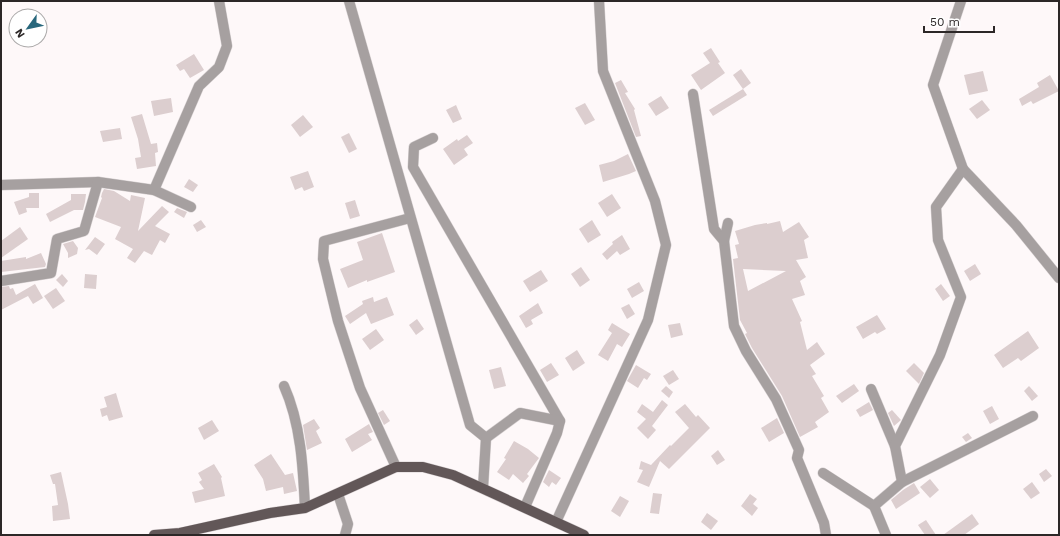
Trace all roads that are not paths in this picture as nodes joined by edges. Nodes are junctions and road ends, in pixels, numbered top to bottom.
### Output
1 (219, 1) edge
2 (349, 1) edge
3 (599, 1) edge
4 (961, 1) edge
5 (692, 94) dead end
6 (433, 138) dead end
7 (963, 169) junction
8 (98, 182) junction
9 (1, 185) edge
10 (154, 190) junction
11 (190, 207) dead end
12 (410, 218) junction
13 (728, 223) dead end
14 (724, 241) junction
15 (1059, 278) edge
16 (1, 281) edge
17 (284, 386) dead end
18 (871, 389) dead end
19 (1033, 416) dead end
20 (560, 421) junction
21 (486, 438) junction
22 (895, 446) junction
23 (396, 467) junction
24 (823, 473) dead end
25 (902, 482) junction
26 (483, 488) junction
27 (338, 494) junction
28 (874, 506) junction
29 (525, 507) junction
30 (305, 508) junction
31 (556, 522) junction
32 (154, 535) edge
33 (345, 535) edge
34 (584, 535) edge
35 (826, 535) edge
36 (886, 535) edge

1 - 10 street
2 - 12 street
3 - 31 street
4 - 7 street
5 - 14 street
6 - 20 street
7 - 15 street
7 - 22 street
8 - 9 street
8 - 10 street
8 - 16 street
10 - 11 street
12 - 21 street
12 - 23 street
13 - 14 street
14 - 35 street
17 - 30 street
18 - 22 street
19 - 25 street
20 - 21 street
20 - 29 street
21 - 26 street
22 - 25 street
23 - 26 main road
23 - 27 main road
24 - 28 street
25 - 28 street
26 - 29 main road
27 - 30 main road
27 - 33 street
28 - 36 street
29 - 31 main road
30 - 32 main road
31 - 34 main road

